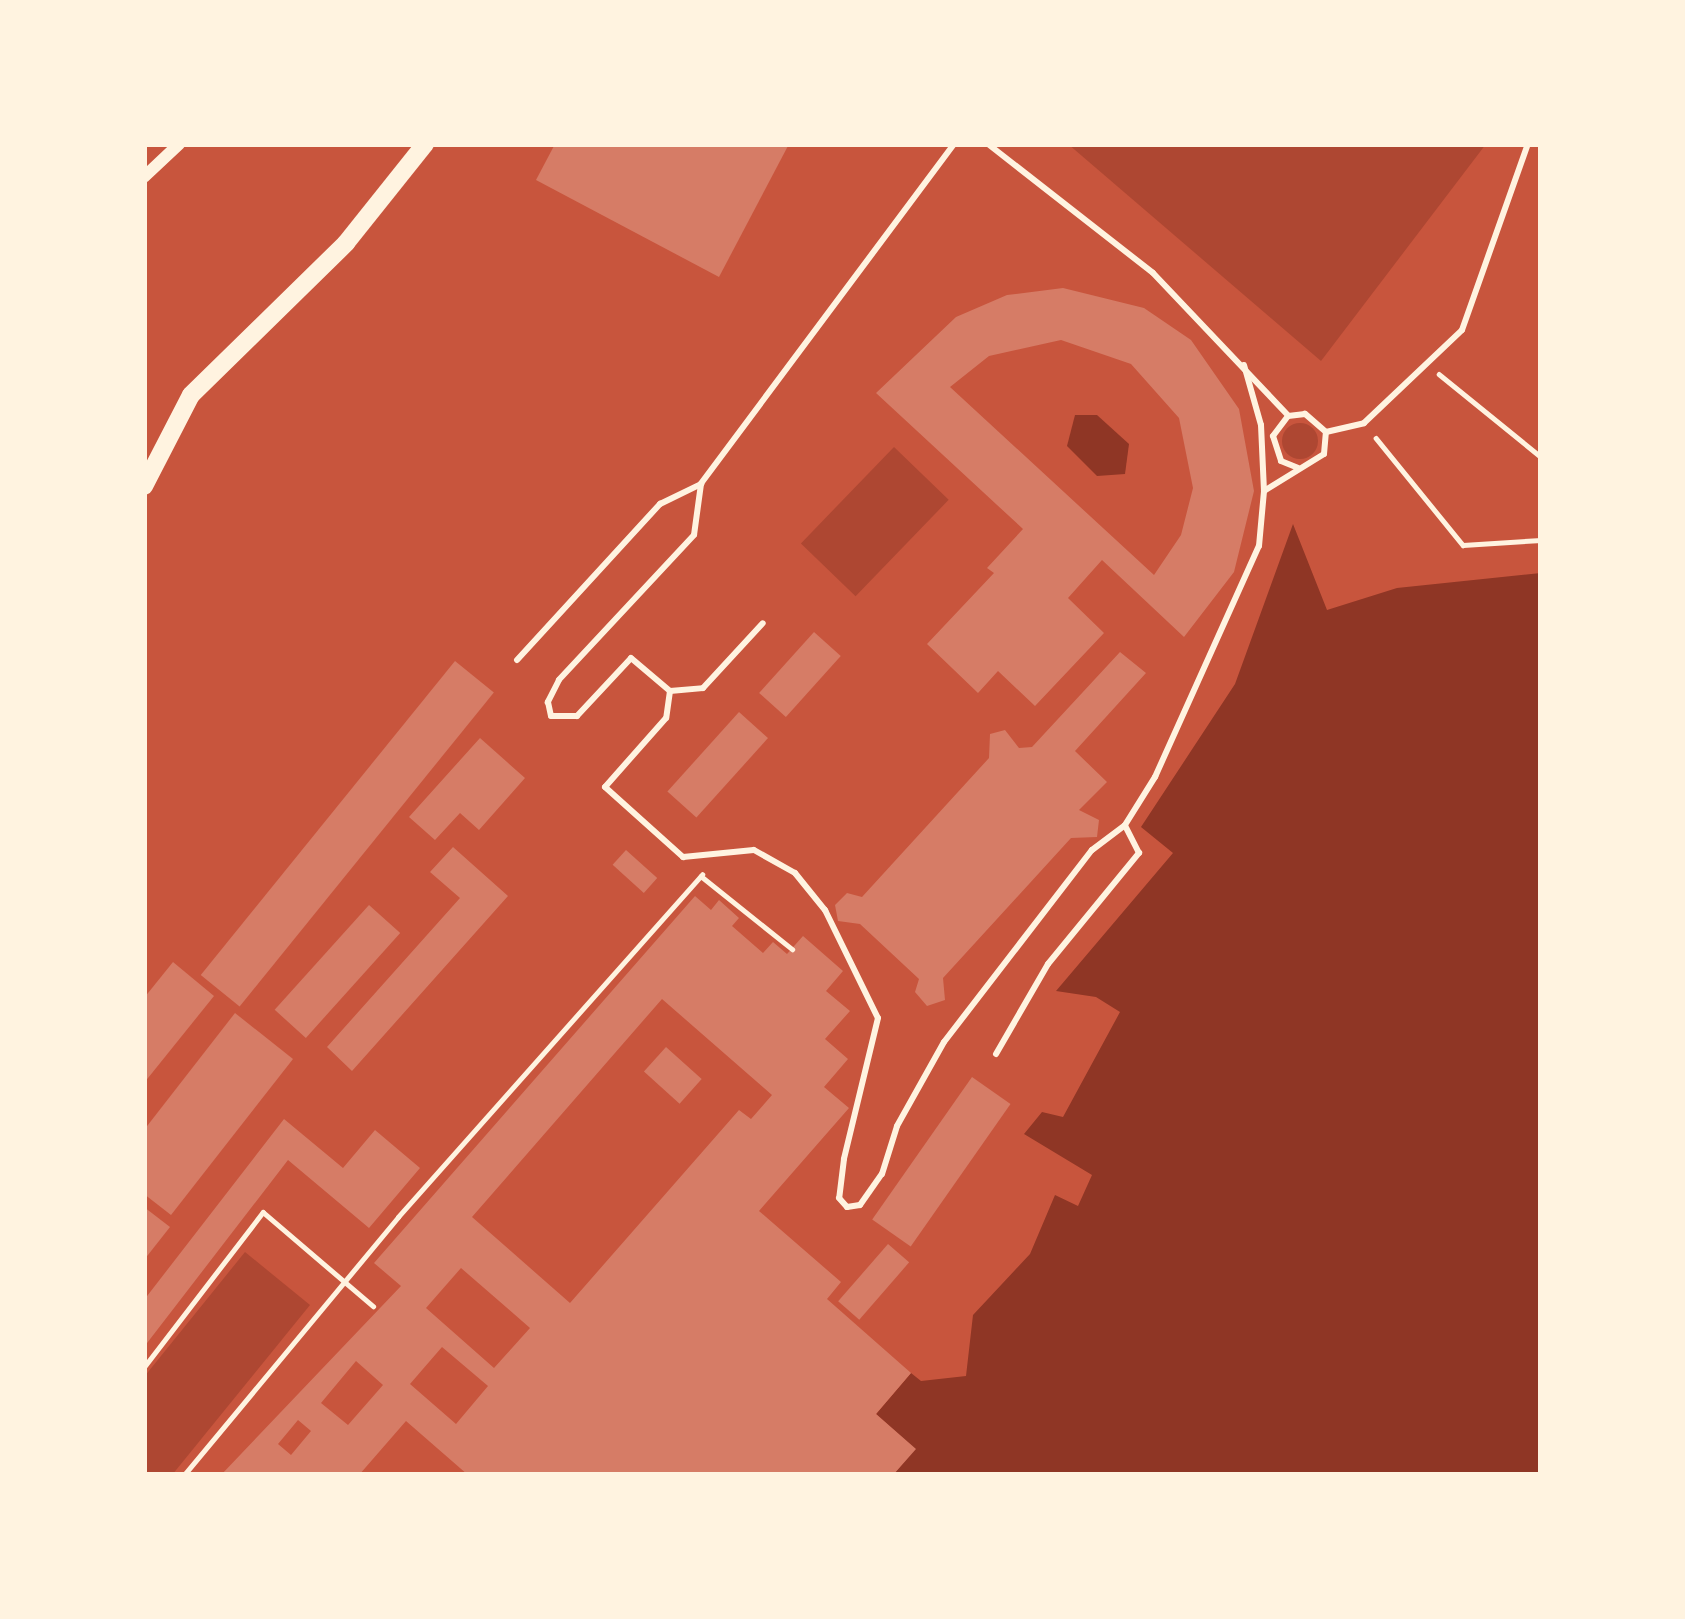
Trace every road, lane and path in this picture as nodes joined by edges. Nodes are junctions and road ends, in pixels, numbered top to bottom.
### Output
1 (179, 144) edge
2 (425, 144) edge
3 (954, 144) edge
4 (988, 144) edge
5 (1528, 144) edge
6 (144, 176) edge
7 (1244, 364) junction
8 (1428, 364) junction
9 (1288, 416) junction
10 (1364, 423) junction
11 (1326, 432) junction
12 (1541, 457) edge
13 (1298, 468) junction
14 (701, 484) junction
15 (144, 486) edge
16 (1264, 491) junction
17 (1541, 540) edge
18 (763, 623) dead end
19 (517, 660) dead end
20 (670, 691) junction
21 (1125, 825) junction
22 (726, 851) junction
23 (701, 876) junction
24 (792, 949) dead end
25 (995, 1054) dead end
26 (346, 1282) junction
27 (373, 1306) dead end
28 (144, 1367) edge
29 (184, 1475) edge

1 - 6 street
2 - 15 main road
3 - 14 lane
4 - 7 lane
5 - 8 lane
7 - 9 lane
7 - 16 lane
8 - 10 lane
8 - 12 path
9 - 11 lane
9 - 13 lane
10 - 11 lane
10 - 17 path
11 - 13 lane
13 - 16 lane
14 - 19 lane
14 - 20 lane
16 - 21 lane
18 - 20 lane
20 - 22 lane
21 - 22 lane
21 - 25 lane
22 - 23 path
23 - 24 path
23 - 26 path
26 - 27 path
26 - 28 path
26 - 29 path

